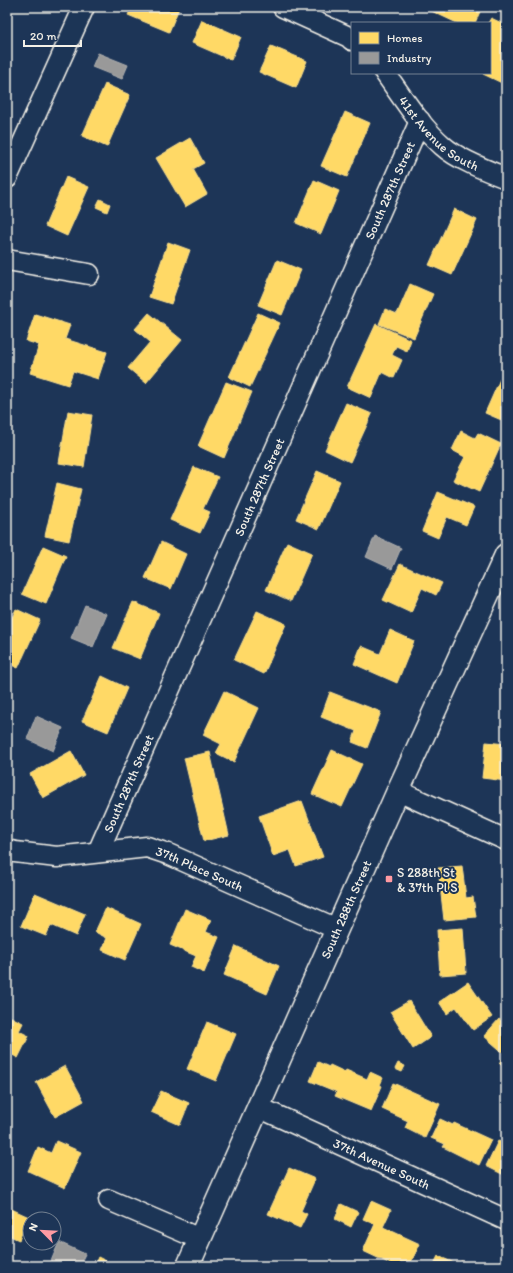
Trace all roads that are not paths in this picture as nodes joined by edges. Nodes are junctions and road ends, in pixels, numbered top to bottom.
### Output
1 (84, 7) edge
2 (283, 7) edge
3 (351, 39) edge
4 (386, 74) edge
5 (420, 121) junction
6 (7, 178) edge
7 (506, 178) edge
8 (7, 260) edge
9 (89, 274) dead end
10 (506, 555) edge
11 (398, 791) junction
12 (506, 840) edge
13 (7, 850) edge
14 (98, 852) junction
15 (337, 929) junction
16 (258, 1108) junction
17 (109, 1200) dead end
18 (506, 1220) edge
19 (200, 1239) junction
20 (188, 1266) edge

1 - 6 street
2 - 3 street
4 - 5 street, 41st Avenue South
5 - 7 street, 41st Avenue South
5 - 14 street, South 287th Street
8 - 9 street
10 - 11 main road, South 288th Street
11 - 12 street
11 - 15 main road, South 288th Street
13 - 14 street, 37th Place South
14 - 15 street, 37th Place South
15 - 16 main road, South 288th Street
16 - 18 street, 37th Avenue South
16 - 19 main road, South 288th Street
17 - 19 street
19 - 20 main road, South 288th Street

